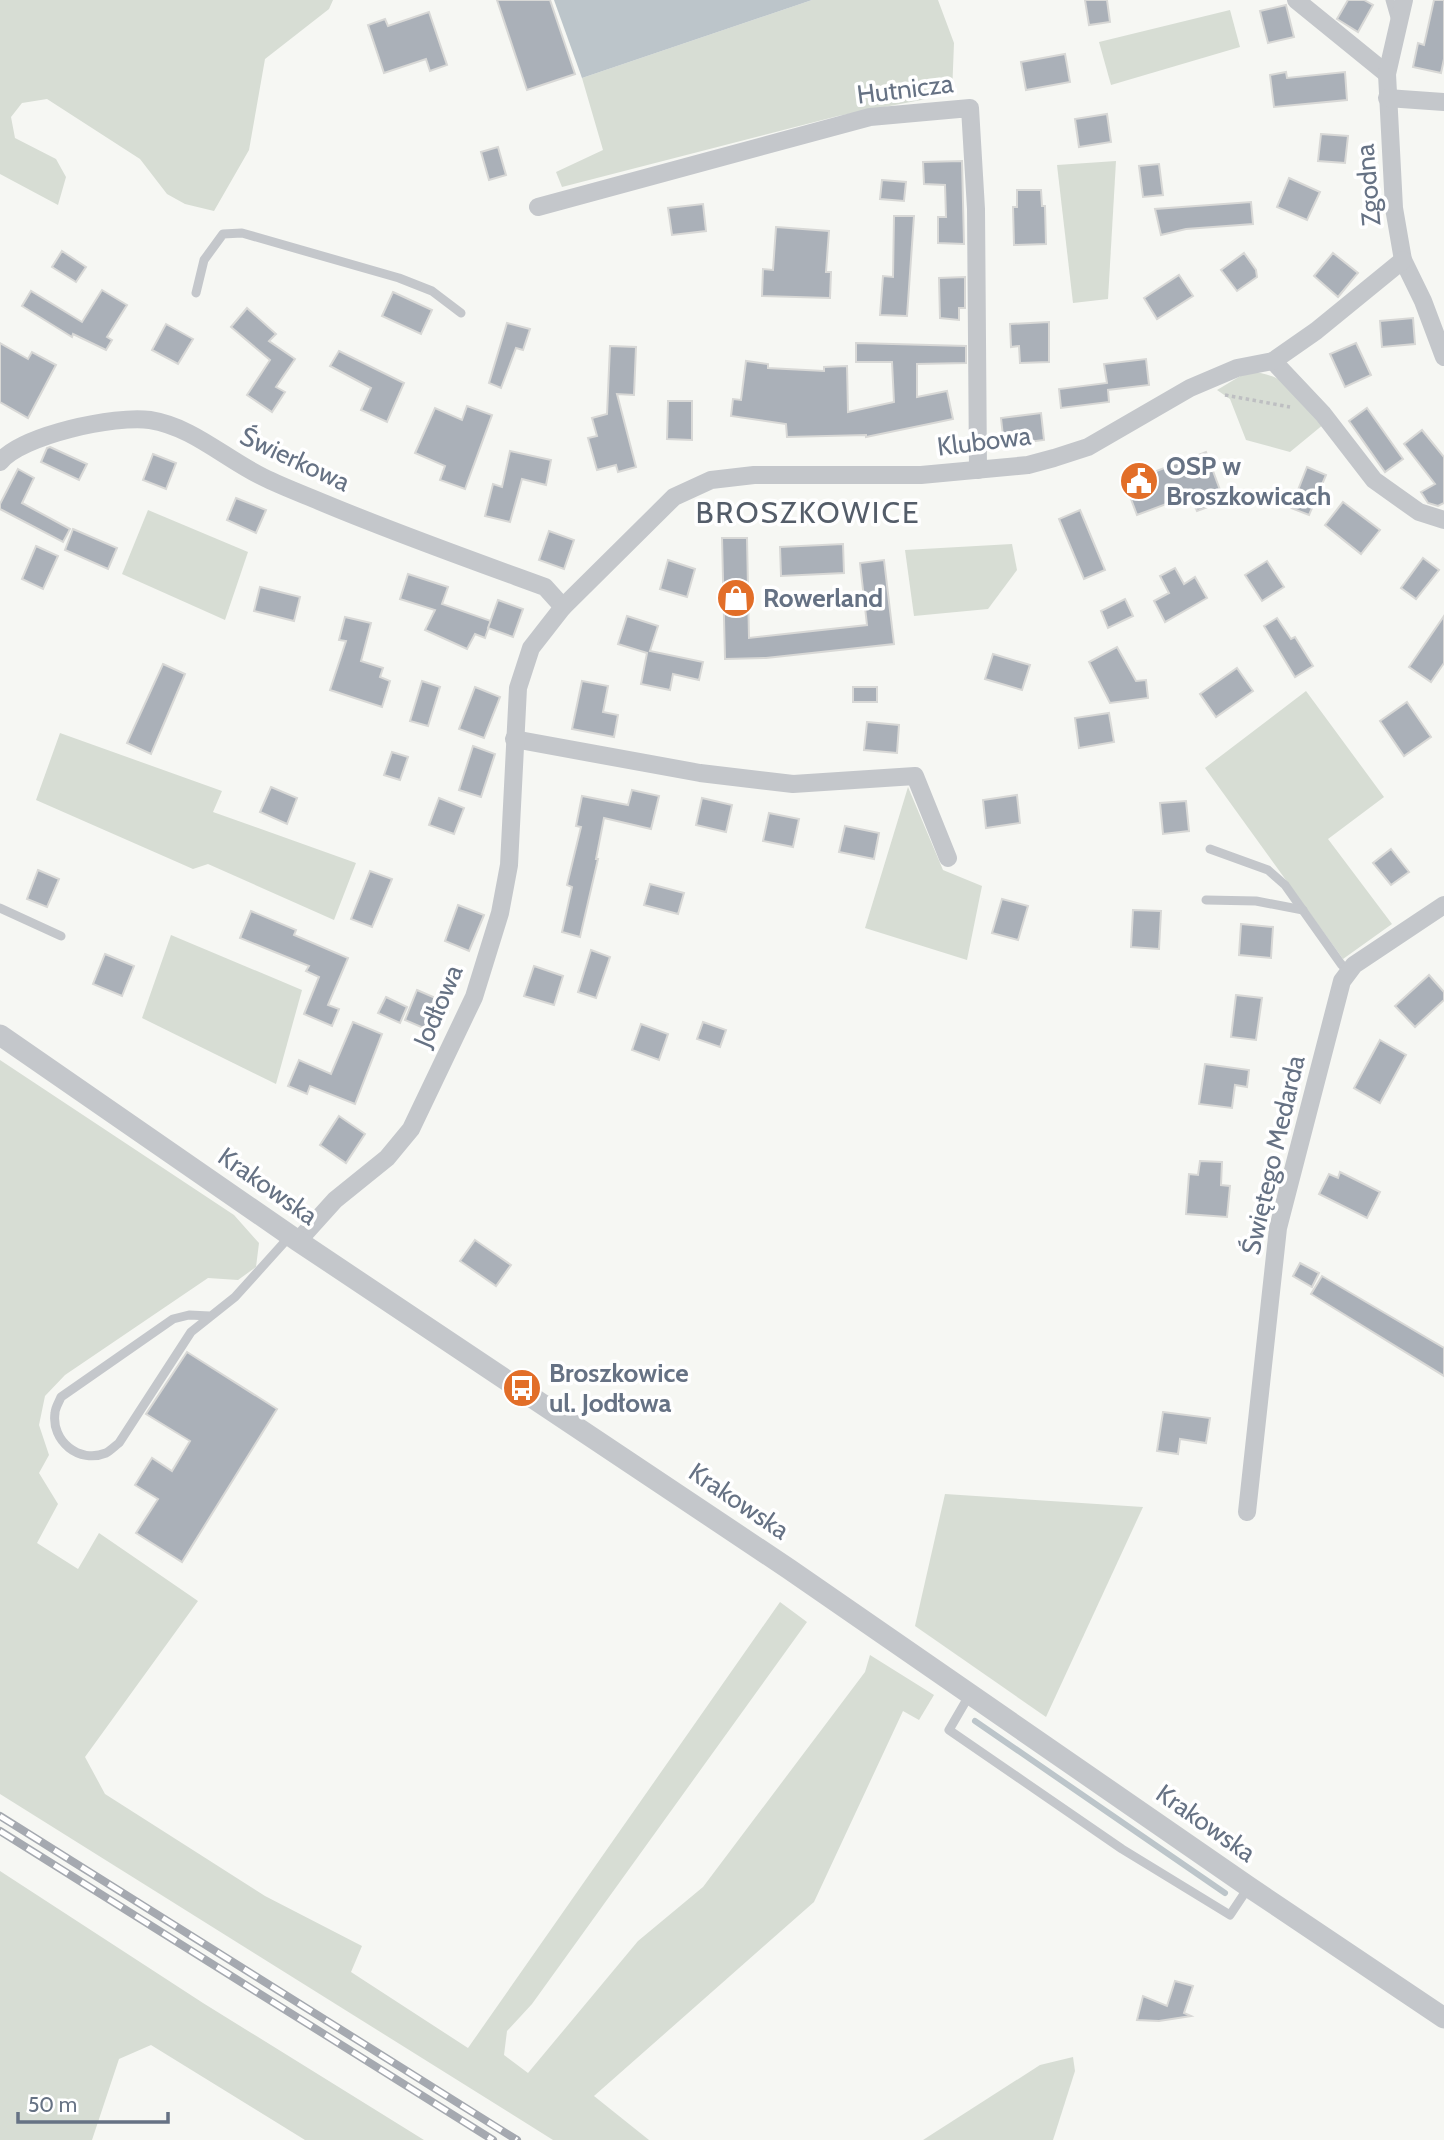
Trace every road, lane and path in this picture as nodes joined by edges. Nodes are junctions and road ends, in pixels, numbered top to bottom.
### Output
1 (1296, 0) edge
2 (1390, 0) edge
3 (1404, 0) edge
4 (1398, 26) junction
5 (1387, 74) junction
6 (1387, 98) junction
7 (1444, 102) edge
8 (538, 207) dead end
9 (1403, 260) junction
10 (196, 293) dead end
11 (461, 313) dead end
12 (1444, 357) edge
13 (1273, 361) junction
14 (1190, 388) junction
15 (1323, 414) junction
16 (0, 462) edge
17 (978, 470) junction
18 (1444, 520) edge
19 (563, 607) junction
20 (514, 739) junction
21 (1210, 849) dead end
22 (948, 858) dead end
23 (1206, 900) dead end
24 (1444, 905) edge
25 (0, 908) edge
26 (1303, 910) junction
27 (61, 936) dead end
28 (1349, 972) junction
29 (0, 1035) edge
30 (294, 1238) junction
31 (210, 1316) junction
32 (1247, 1511) dead end
33 (970, 1694) junction
34 (1249, 1887) junction
35 (1444, 2018) edge

1 - 5 street
2 - 4 lane
3 - 4 street, Zgodna
4 - 5 street, Zgodna
5 - 6 street, Zgodna
6 - 7 street
6 - 9 street, Zgodna
8 - 17 street, Hutnicza
9 - 12 street, Zgodna
9 - 13 street, Klubowa
10 - 11 lane
13 - 14 street, Klubowa
13 - 15 street
14 - 15 path
14 - 17 street, Klubowa
15 - 18 street
16 - 19 street, Świerkowa
17 - 19 street, Klubowa
19 - 20 street, Jodłowa
20 - 22 street
20 - 30 street, Jodłowa
21 - 26 lane
23 - 26 lane
24 - 28 street, Świętego Medarda
25 - 27 lane
26 - 28 lane
28 - 32 street, Świętego Medarda
29 - 30 street, Krakowska
30 - 31 lane
30 - 33 street, Krakowska
31 - 31 lane
33 - 34 street, Krakowska
33 - 34 lane
34 - 35 street, Krakowska

